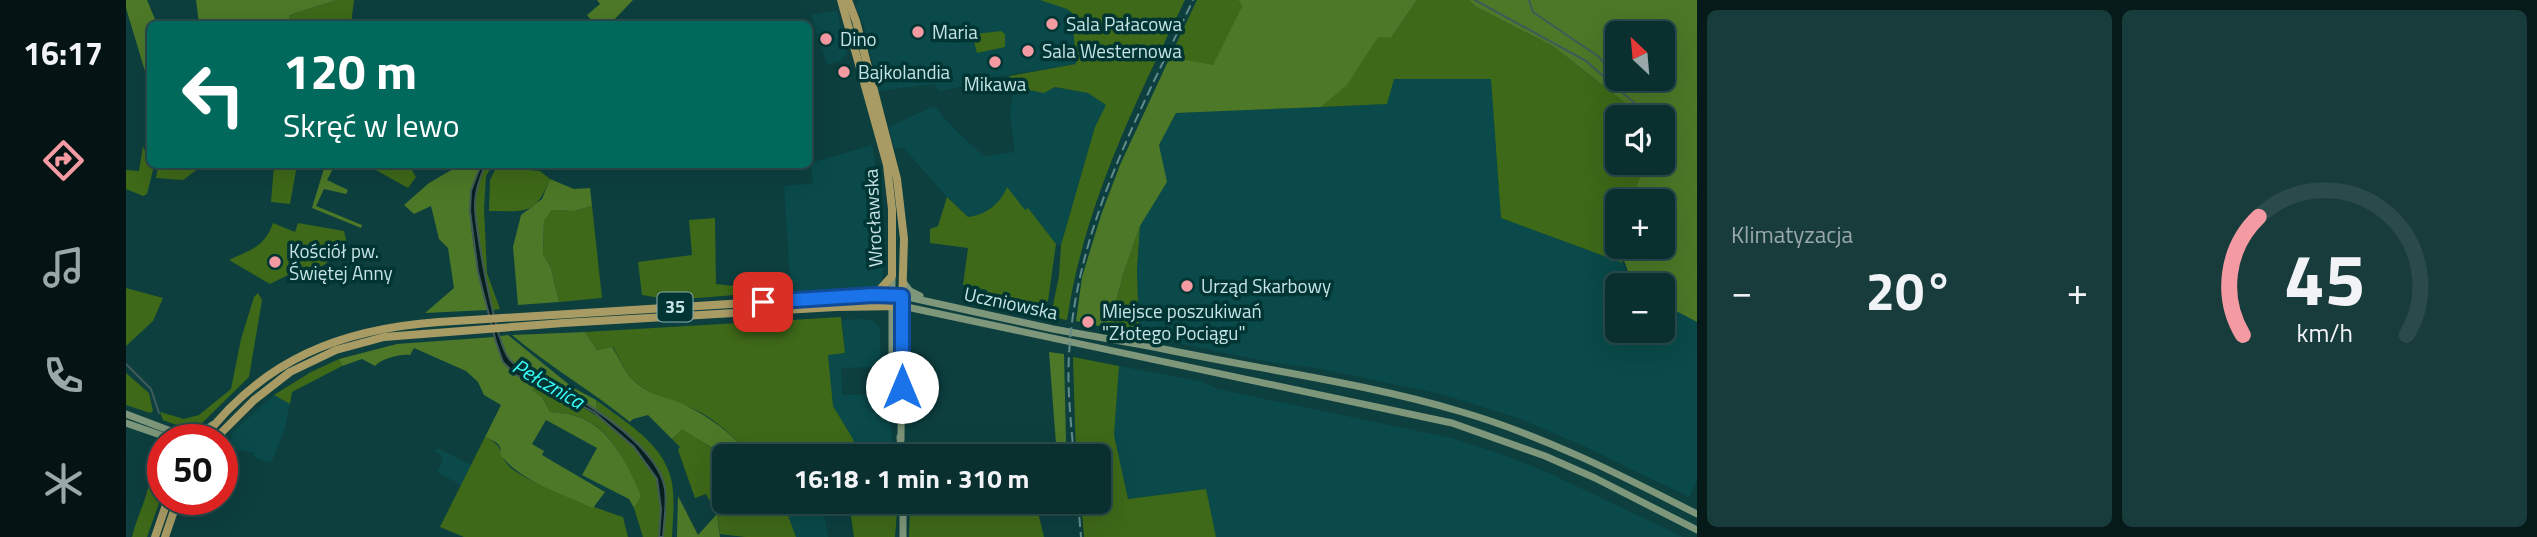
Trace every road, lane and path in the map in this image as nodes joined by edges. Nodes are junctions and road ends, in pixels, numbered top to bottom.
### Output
1 (841, 0) edge
2 (848, 0) edge
3 (892, 276) junction
4 (904, 283) junction
5 (874, 295) junction
6 (892, 295) junction
7 (902, 296) junction
8 (930, 302) junction
9 (789, 305) junction
10 (866, 306) junction
11 (897, 306) junction
12 (919, 309) junction
13 (892, 319) junction
14 (901, 322) junction
15 (439, 326) junction
16 (1180, 352) junction
17 (1175, 364) junction
18 (1330, 382) junction
19 (1329, 396) junction
20 (228, 410) junction
21 (126, 414) edge
22 (126, 423) edge
23 (152, 424) edge
24 (213, 424) edge
25 (216, 424) edge
26 (230, 424) edge
27 (147, 430) edge
28 (901, 440) junction
29 (901, 444) edge
30 (903, 514) edge
31 (1697, 514) edge
32 (163, 515) edge
33 (173, 515) edge
34 (1697, 530) edge
35 (155, 537) edge
36 (165, 537) edge
37 (903, 537) edge

1 - 3 main road, Wrocławska
2 - 4 main road, Wrocławska
3 - 5 main road
3 - 6 main road, Wrocławska
4 - 7 main road, Wrocławska
4 - 8 main road
5 - 6 main road, 35
5 - 9 main road, 35
6 - 7 main road, Uczniowska
6 - 11 main road, Wrocławska
7 - 8 main road, Uczniowska
7 - 11 main road, Wrocławska
8 - 16 main road, Uczniowska
9 - 10 main road, 35
9 - 15 main road, 35
10 - 11 main road, 35
10 - 13 main road
11 - 12 main road, Uczniowska
11 - 13 main road, Wrocławska
11 - 14 main road, Wrocławska
12 - 14 main road
12 - 17 main road, Uczniowska
13 - 28 main road, Wrocławska
14 - 28 main road, Wrocławska
15 - 20 main road, 35
15 - 26 main road, 35
16 - 17 main road
16 - 18 main road, Uczniowska
17 - 19 main road, Uczniowska
18 - 19 main road
18 - 31 main road, Uczniowska
19 - 34 main road, Uczniowska
20 - 24 main road
20 - 25 main road, 35
21 - 23 main road
22 - 27 main road
28 - 29 main road, Wrocławska
30 - 37 main road
32 - 35 main road
33 - 36 main road

